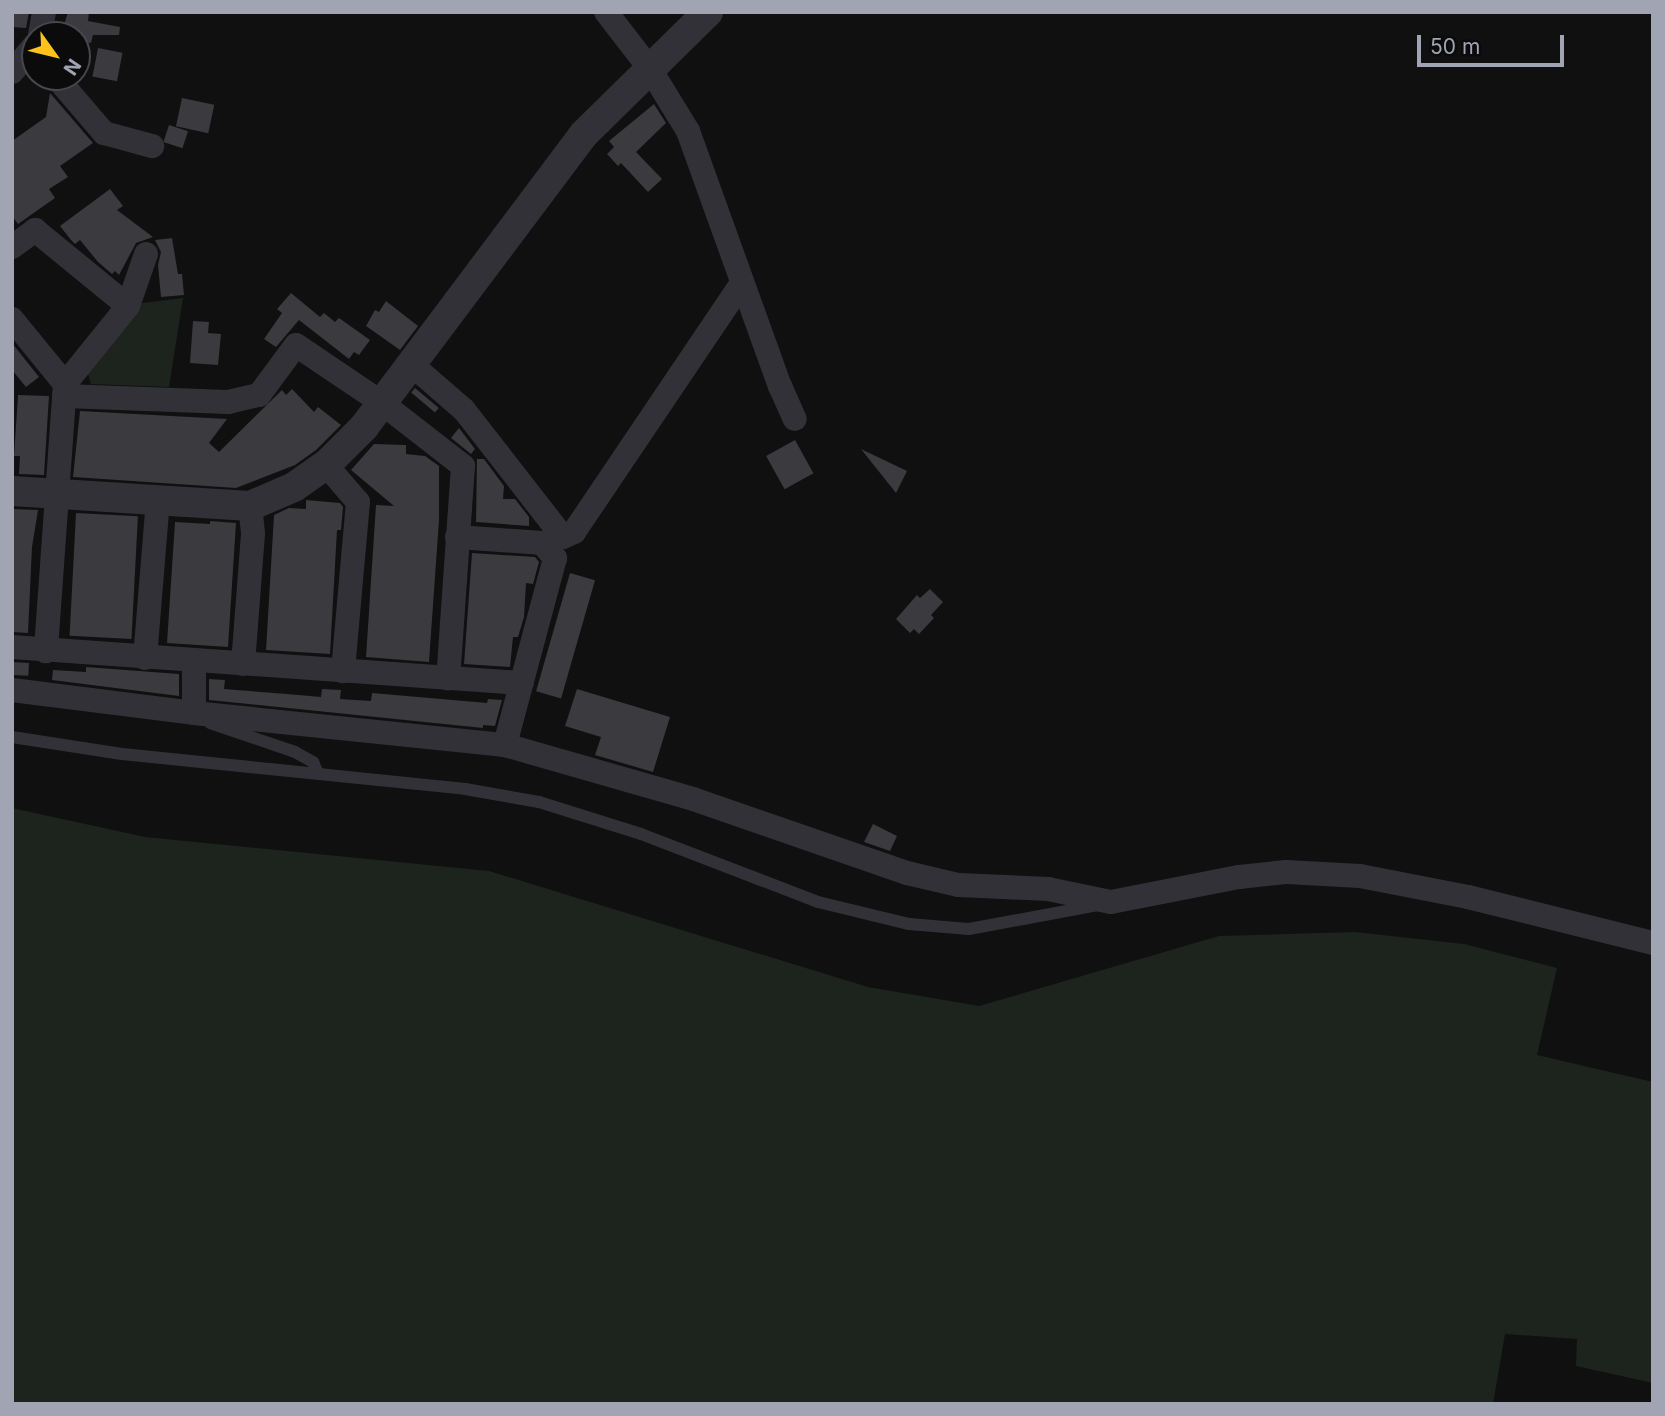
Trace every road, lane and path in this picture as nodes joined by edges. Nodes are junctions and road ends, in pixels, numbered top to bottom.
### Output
1 (606, 12) edge
2 (708, 12) edge
3 (650, 69) junction
4 (68, 91) edge
5 (152, 146) dead end
6 (12, 247) edge
7 (146, 254) dead end
8 (742, 283) junction
9 (128, 306) junction
10 (12, 319) edge
11 (411, 364) junction
12 (65, 390) junction
13 (382, 403) junction
14 (795, 419) dead end
15 (326, 465) junction
16 (12, 491) edge
17 (57, 494) junction
18 (158, 500) junction
19 (250, 506) junction
20 (457, 537) junction
21 (559, 547) junction
22 (12, 647) edge
23 (46, 651) junction
24 (145, 658) junction
25 (194, 661) junction
26 (243, 664) junction
27 (343, 671) junction
28 (448, 678) junction
29 (522, 683) junction
30 (12, 690) edge
31 (194, 713) junction
32 (13, 736) edge
33 (505, 745) junction
34 (318, 773) junction
35 (1111, 902) junction
36 (1653, 943) edge

1 - 3 street
2 - 3 street
3 - 8 street
3 - 11 street
4 - 5 street
6 - 9 street
7 - 9 street
8 - 14 street
8 - 21 street
9 - 12 street
10 - 12 street
11 - 13 street
11 - 21 street
12 - 13 street
12 - 17 street
13 - 15 street
13 - 20 street
15 - 19 street
15 - 27 street
16 - 17 street
17 - 18 street
17 - 23 street
18 - 19 street
18 - 24 street
19 - 26 street
20 - 21 street
20 - 28 street
21 - 29 street
22 - 23 street
23 - 24 street
24 - 25 street
25 - 26 street
25 - 31 street
26 - 27 street
27 - 28 street
28 - 29 street
29 - 33 street
30 - 31 street
31 - 33 street
31 - 34 lane
32 - 34 lane
33 - 35 street
34 - 35 lane
35 - 36 street

